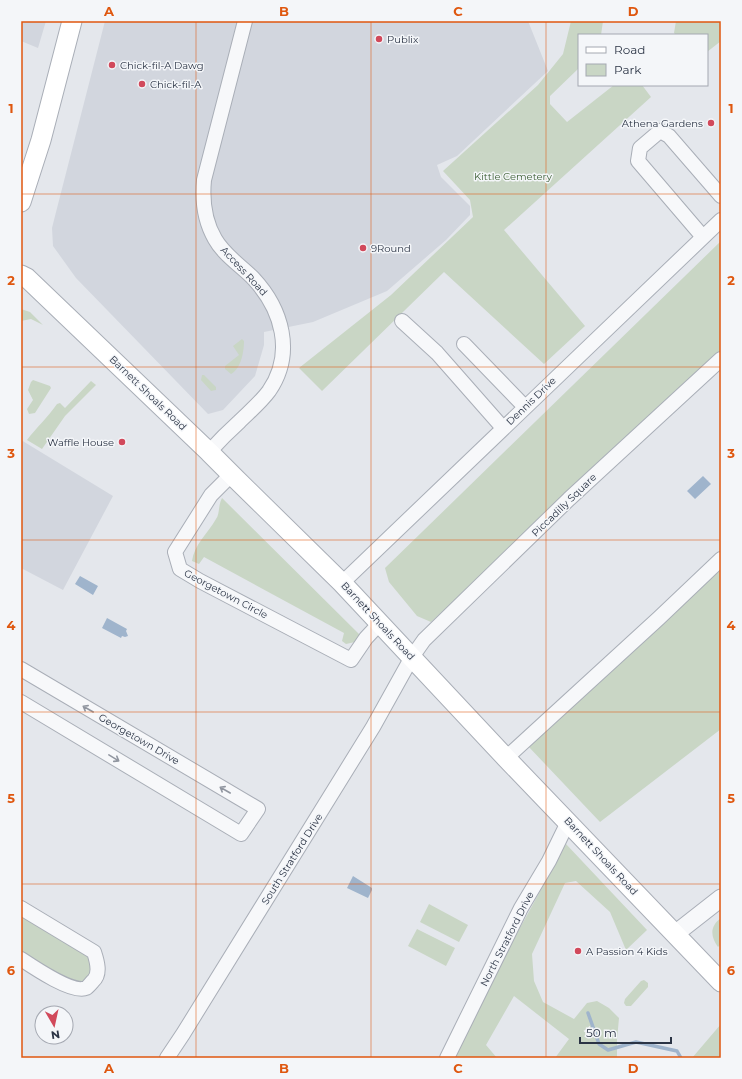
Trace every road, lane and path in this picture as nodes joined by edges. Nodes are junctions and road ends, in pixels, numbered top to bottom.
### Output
1 (72, 21) edge
2 (245, 21) edge
3 (721, 196) edge
4 (21, 202) edge
5 (721, 220) edge
6 (703, 237) junction
7 (21, 275) edge
8 (402, 321) dead end
9 (464, 344) dead end
10 (721, 359) edge
11 (525, 407) junction
12 (503, 428) junction
13 (209, 452) junction
14 (231, 475) junction
15 (721, 559) edge
16 (342, 583) junction
17 (380, 624) junction
18 (412, 657) junction
19 (21, 669) edge
20 (21, 702) edge
21 (506, 758) junction
22 (568, 822) junction
23 (721, 898) edge
24 (21, 908) edge
25 (675, 934) junction
26 (21, 959) edge
27 (721, 982) edge
28 (167, 1058) edge
29 (446, 1058) edge

1 - 4 main road
2 - 13 street, Access Road
3 - 6 street
5 - 6 street, Dennis Drive
6 - 11 street, Dennis Drive
7 - 13 main road, Barnett Shoals Road
8 - 12 street
9 - 11 street
10 - 18 street, Piccadilly Square
11 - 12 street, Dennis Drive
12 - 16 street, Dennis Drive
13 - 14 main road, Barnett Shoals Road
14 - 16 main road, Barnett Shoals Road
14 - 17 street, Georgetown Circle
15 - 21 street
16 - 17 main road, Barnett Shoals Road
17 - 18 main road, Barnett Shoals Road
18 - 21 main road, Barnett Shoals Road
18 - 28 street, South Stratford Drive
20 -> 19 street, Georgetown Drive
21 - 22 main road, Barnett Shoals Road
22 - 25 main road, Barnett Shoals Road
22 - 29 street, North Stratford Drive
23 - 25 street
24 - 26 street
25 - 27 main road, Barnett Shoals Road

